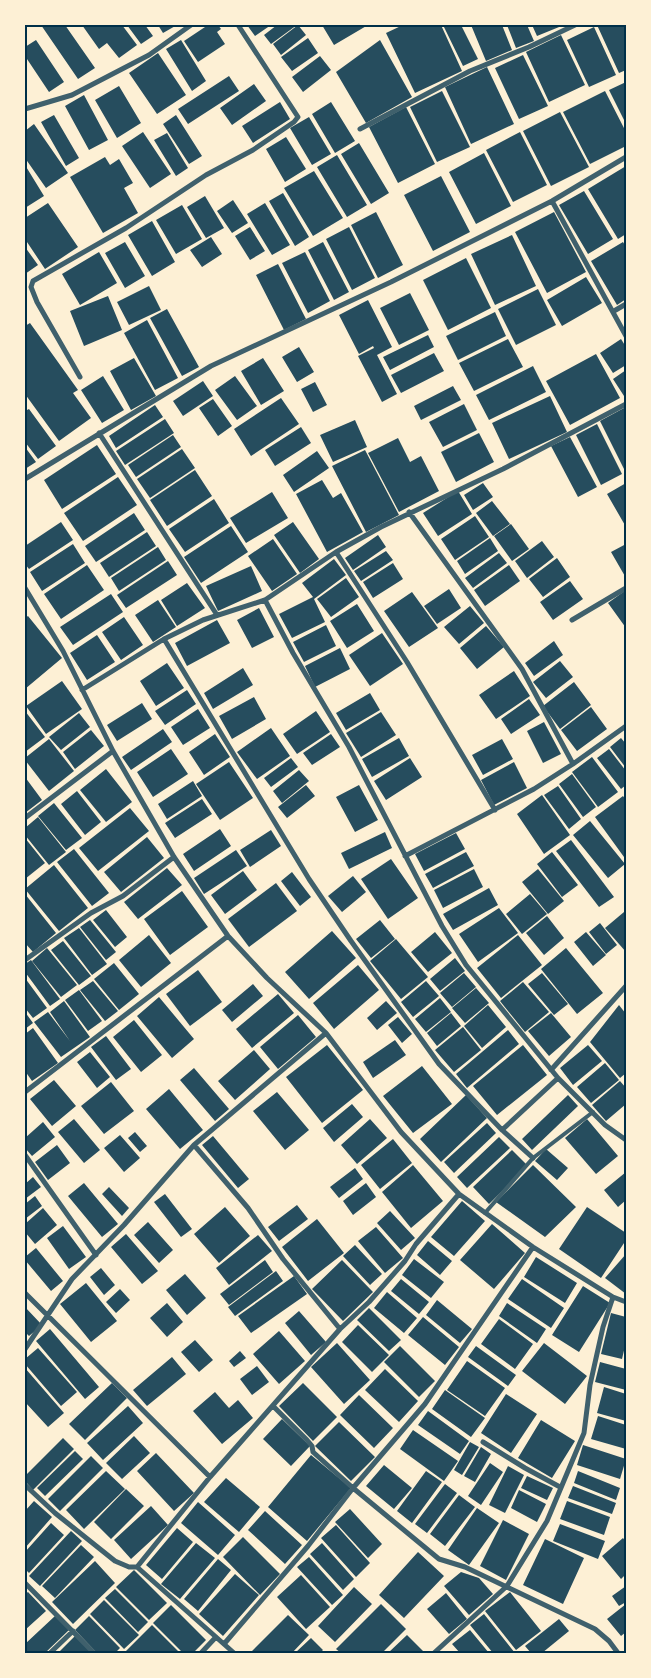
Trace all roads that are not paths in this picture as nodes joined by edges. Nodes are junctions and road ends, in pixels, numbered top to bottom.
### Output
1 (191, 25) edge
2 (238, 25) edge
3 (575, 25) edge
4 (25, 109) edge
5 (360, 129) dead end
6 (626, 157) edge
7 (552, 200) junction
8 (626, 304) edge
9 (614, 311) junction
10 (626, 336) edge
11 (80, 377) dead end
12 (626, 404) edge
13 (99, 434) junction
14 (25, 479) edge
15 (409, 512) junction
16 (336, 552) junction
17 (25, 588) edge
18 (626, 588) edge
19 (265, 600) junction
20 (217, 615) junction
21 (572, 620) dead end
22 (164, 639) junction
23 (82, 690) junction
24 (626, 726) edge
25 (112, 751) junction
26 (573, 764) junction
27 (495, 810) junction
28 (25, 818) edge
29 (405, 856) junction
30 (174, 857) junction
31 (228, 936) junction
32 (25, 960) edge
33 (626, 986) edge
34 (326, 1033) junction
35 (552, 1070) junction
36 (558, 1078) junction
37 (25, 1092) edge
38 (593, 1112) junction
39 (502, 1130) junction
40 (626, 1140) edge
41 (194, 1145) junction
42 (25, 1155) edge
43 (533, 1158) junction
44 (459, 1194) junction
45 (485, 1213) junction
46 (532, 1246) junction
47 (96, 1255) junction
48 (25, 1293) edge
49 (614, 1297) junction
50 (626, 1302) edge
51 (47, 1316) junction
52 (340, 1328) junction
53 (25, 1349) edge
54 (273, 1406) junction
55 (484, 1442) dead end
56 (210, 1477) junction
57 (25, 1485) edge
58 (560, 1487) junction
59 (353, 1488) junction
60 (137, 1567) junction
61 (25, 1583) edge
62 (507, 1586) junction
63 (73, 1631) junction
64 (216, 1637) junction
65 (224, 1644) junction
66 (50, 1653) edge
67 (94, 1653) edge
68 (201, 1653) edge
69 (234, 1653) edge
70 (434, 1653) edge
71 (618, 1653) edge

1 - 4 street
2 - 11 street
3 - 5 street
6 - 7 street
7 - 9 street
7 - 13 street
8 - 9 street
9 - 10 street
12 - 15 street
13 - 14 street
13 - 20 street
15 - 16 street
15 - 26 street
16 - 19 street
16 - 27 street
17 - 23 street
18 - 21 street
19 - 20 street
19 - 29 street
20 - 22 street
22 - 23 street
22 - 39 street
23 - 25 street
24 - 26 street
25 - 28 street
25 - 30 street
26 - 27 street
27 - 29 street
29 - 35 street
30 - 31 street
30 - 32 street
31 - 34 street
31 - 37 street
33 - 35 street
34 - 41 street
34 - 44 street
35 - 36 street
36 - 38 street
36 - 39 street
38 - 40 street
38 - 43 lane
39 - 43 street
41 - 47 street
41 - 52 street
42 - 47 street
43 - 45 lane
44 - 45 street
44 - 52 street
45 - 46 street
46 - 49 street
46 - 59 street
47 - 51 street
48 - 51 street
49 - 50 street
49 - 58 street
51 - 53 street
51 - 56 street
52 - 54 street
54 - 56 street
54 - 59 street
55 - 58 street
56 - 60 street
57 - 60 street
58 - 62 street
59 - 62 street
59 - 65 street
60 - 64 street
61 - 63 street
62 - 70 street
62 - 71 street
63 - 66 street
63 - 67 street
64 - 65 street
64 - 68 street
65 - 69 street

